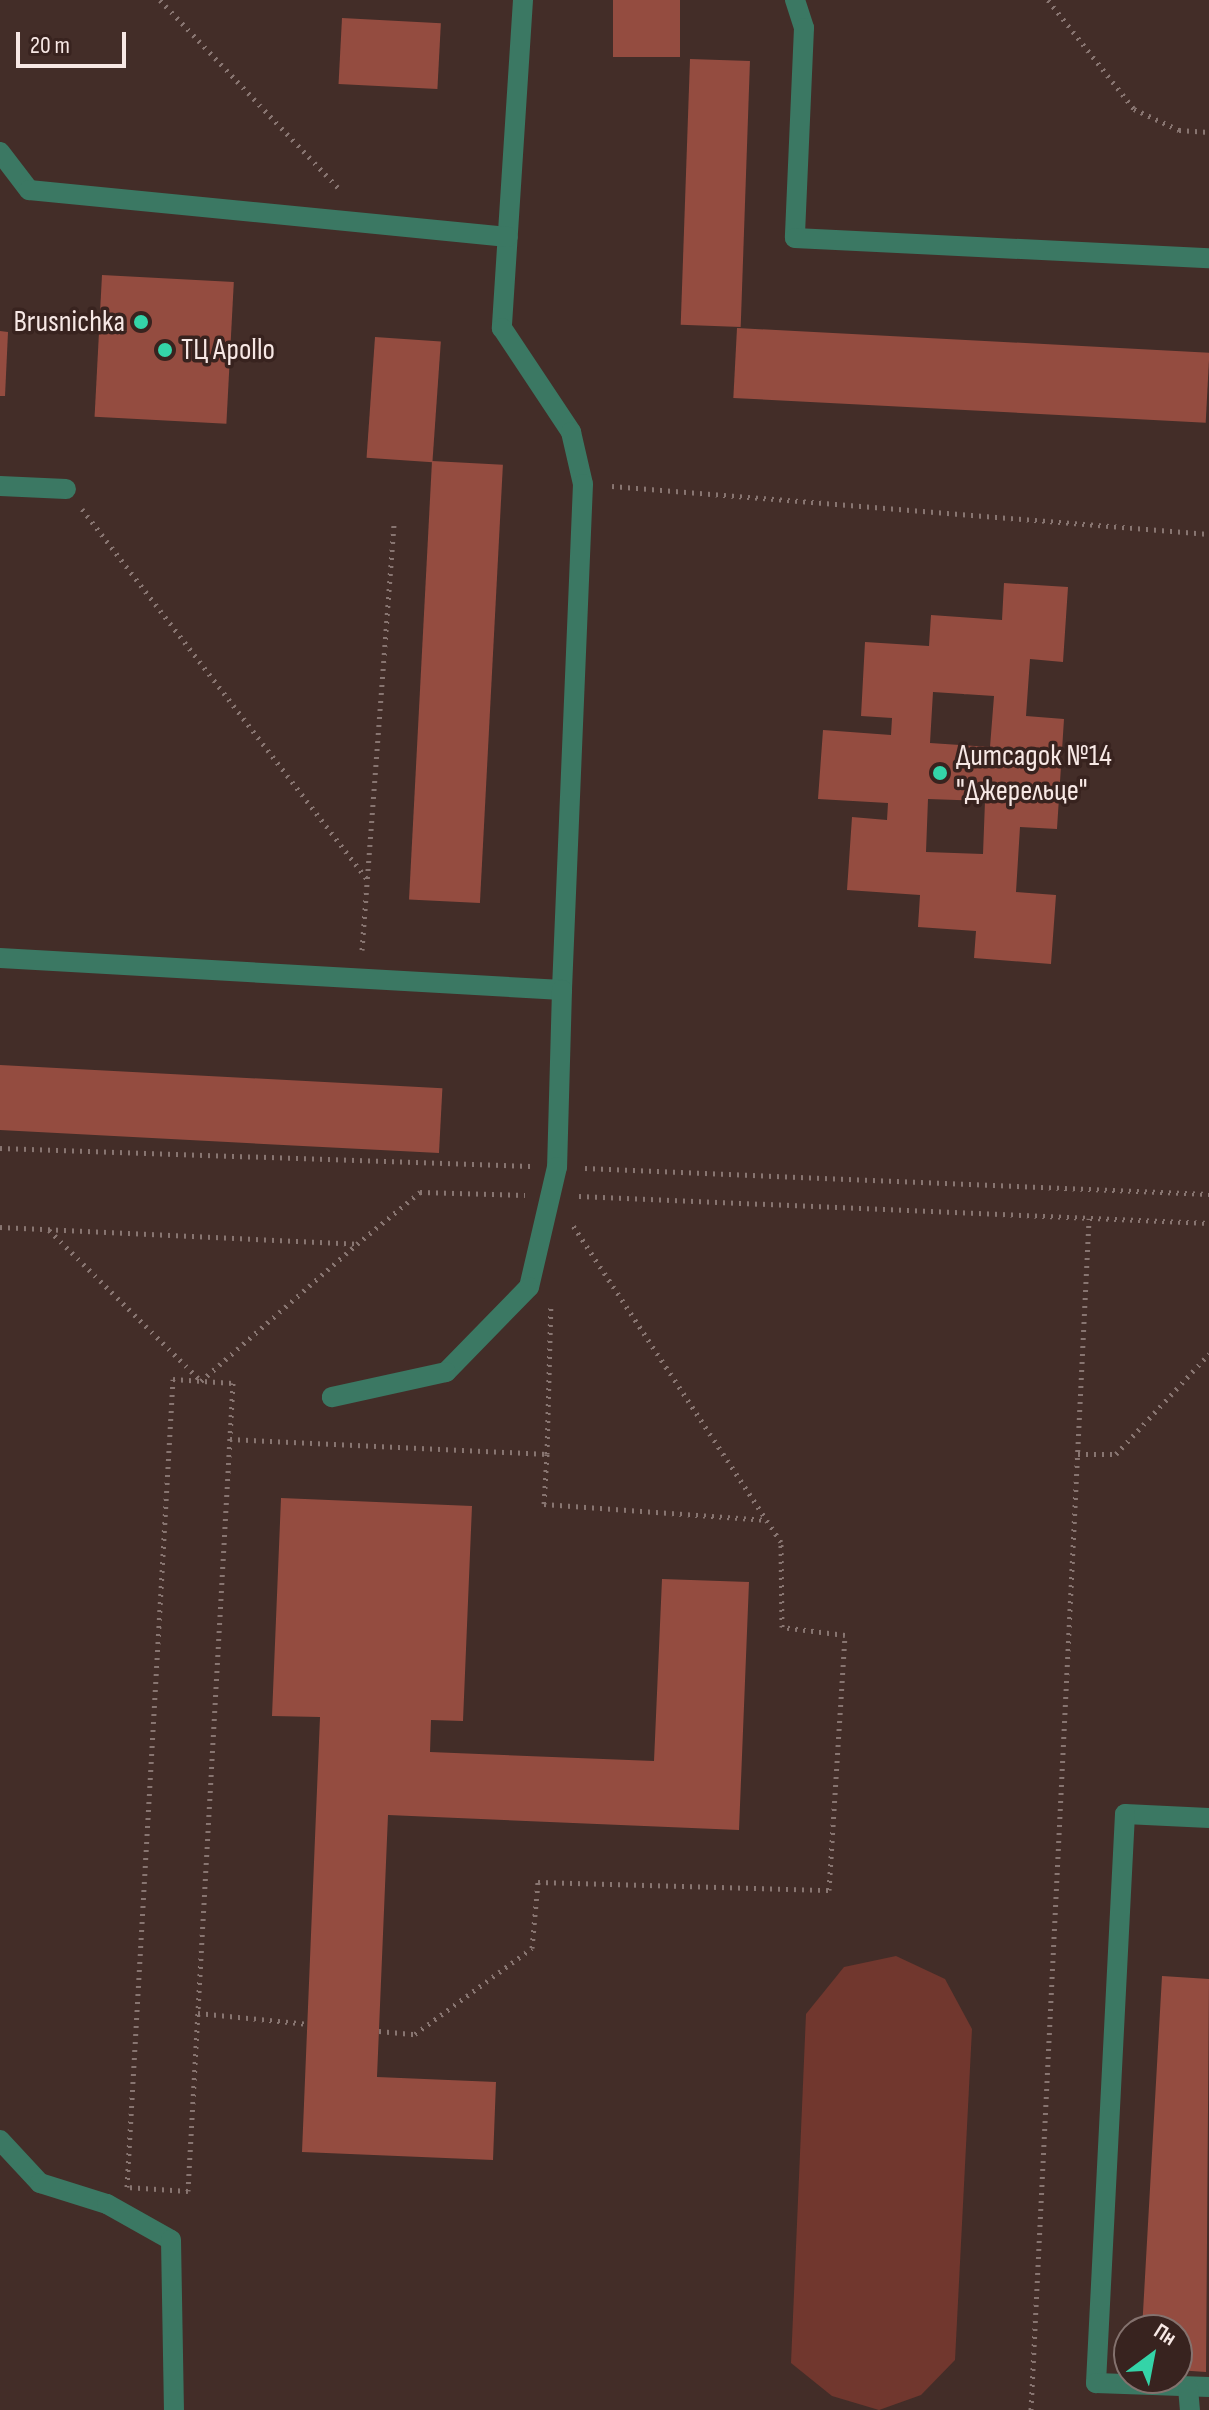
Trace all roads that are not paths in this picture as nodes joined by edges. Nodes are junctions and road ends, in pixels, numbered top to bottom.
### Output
1 (523, 0) edge
2 (795, 0) edge
3 (0, 152) edge
4 (508, 237) junction
5 (1209, 258) edge
6 (0, 486) edge
7 (66, 489) road end
8 (0, 958) edge
9 (562, 990) junction
10 (332, 1397) dead end
11 (1209, 1818) edge
12 (0, 2140) edge
13 (1199, 2387) edge
14 (174, 2410) edge
15 (1190, 2410) edge

1 - 4 lane
2 - 5 lane
3 - 4 lane
4 - 9 lane
6 - 7 lane
8 - 9 lane
9 - 10 lane
11 - 13 lane
12 - 14 lane
13 - 15 lane

